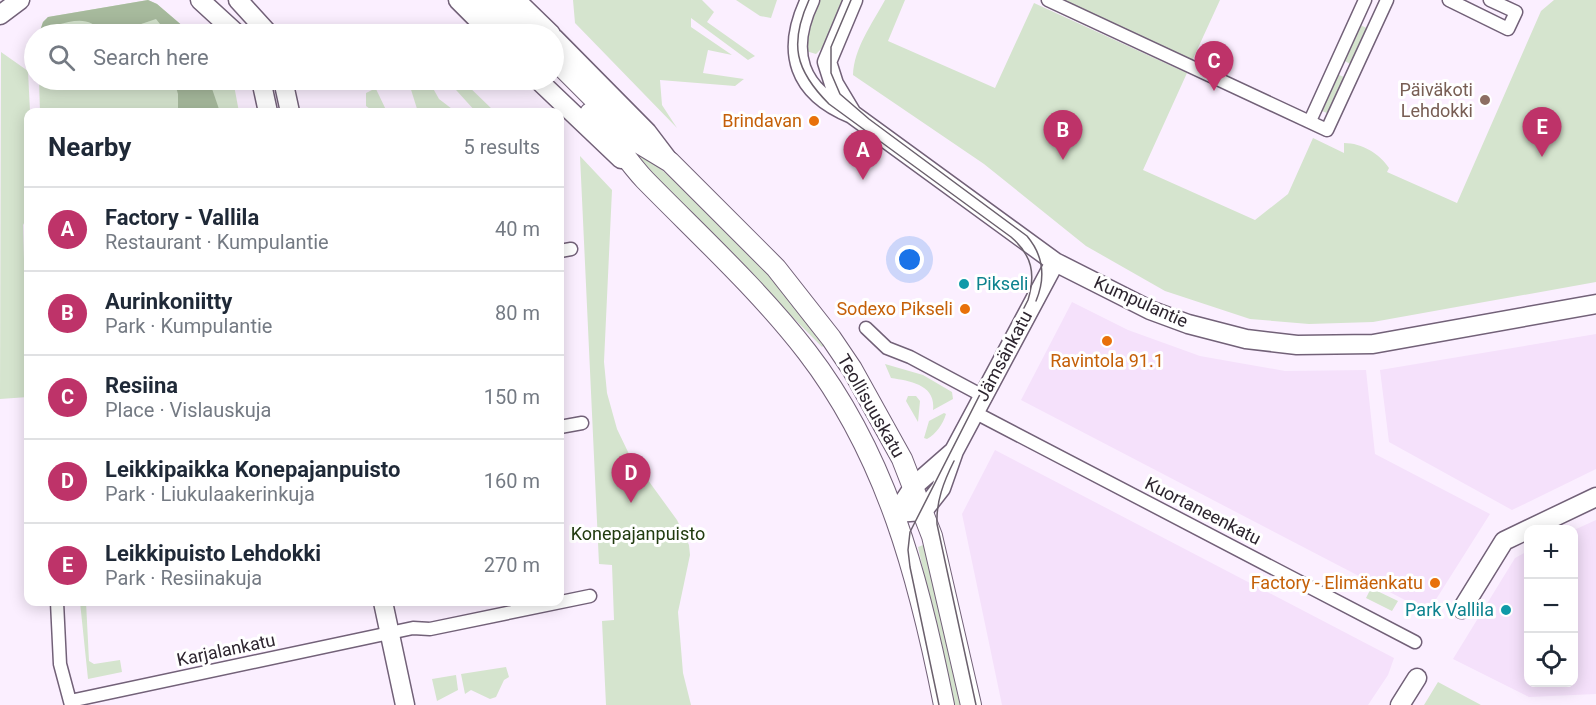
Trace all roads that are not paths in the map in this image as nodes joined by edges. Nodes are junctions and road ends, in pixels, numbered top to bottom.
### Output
1 (20, 0) edge
2 (200, 0) edge
3 (238, 0) edge
4 (458, 0) edge
5 (476, 0) edge
6 (496, 0) edge
7 (516, 0) edge
8 (810, 0) edge
9 (853, 0) edge
10 (1048, 0) edge
11 (1365, 0) edge
12 (1387, 0) edge
13 (1449, 0) edge
14 (1490, 0) edge
15 (1360, 12) junction
16 (0, 15) edge
17 (1378, 21) junction
18 (226, 24) edge
19 (260, 24) edge
20 (482, 24) edge
21 (501, 24) edge
22 (520, 24) edge
23 (540, 24) edge
24 (564, 48) edge
25 (564, 69) edge
26 (564, 87) edge
27 (263, 90) edge
28 (285, 90) edge
29 (548, 90) edge
30 (267, 108) edge
31 (289, 108) edge
32 (852, 114) junction
33 (1310, 122) junction
34 (670, 162) junction
35 (642, 177) junction
36 (1055, 262) junction
37 (1596, 304) edge
38 (866, 328) dead end
39 (978, 404) junction
40 (582, 423) dead end
41 (564, 426) edge
42 (954, 451) junction
43 (914, 486) junction
44 (1596, 497) edge
45 (923, 511) junction
46 (896, 513) junction
47 (590, 596) dead end
48 (564, 601) edge
49 (57, 606) edge
50 (384, 606) edge
51 (542, 606) edge
52 (1462, 609) dead end
53 (390, 634) junction
54 (1415, 642) dead end
55 (1417, 678) dead end
56 (71, 703) edge
57 (405, 705) edge
58 (944, 705) edge
59 (971, 705) edge
60 (1400, 705) edge

1 - 16 main road
2 - 18 main road
3 - 19 main road
4 - 20 main road
5 - 21 main road
6 - 22 main road
7 - 23 main road, Teollisuuskatu
8 - 32 main road, Kumpulantie
9 - 32 main road
10 - 33 street
11 - 15 street
12 - 17 street
13 - 14 street
15 - 17 street
15 - 33 street
17 - 33 street
24 - 34 main road, Teollisuuskatu
25 - 34 main road, Teollisuuskatu
26 - 35 main road
27 - 30 main road
28 - 31 main road
29 - 35 main road
32 - 36 main road, Kumpulantie
34 - 43 main road, Teollisuuskatu
35 - 46 main road
36 - 37 main road, Kumpulantie
36 - 39 main road, Jämsänkatu
38 - 39 street, Kuortaneenkatu
39 - 42 main road, Jämsänkatu
39 - 54 street, Kuortaneenkatu
40 - 41 street
42 - 43 main road, Jämsänkatu
42 - 45 main road, Jämsänkatu
43 - 45 main road, Teollisuuskatu
43 - 46 main road, Jämsänkatu
44 - 52 main road
45 - 46 main road
45 - 59 main road, Teollisuuskatu
46 - 58 main road
47 - 48 street, Karjalankatu
49 - 56 street
50 - 53 main road
51 - 53 street, Karjalankatu
53 - 56 street, Karjalankatu
53 - 57 main road
55 - 60 main road

